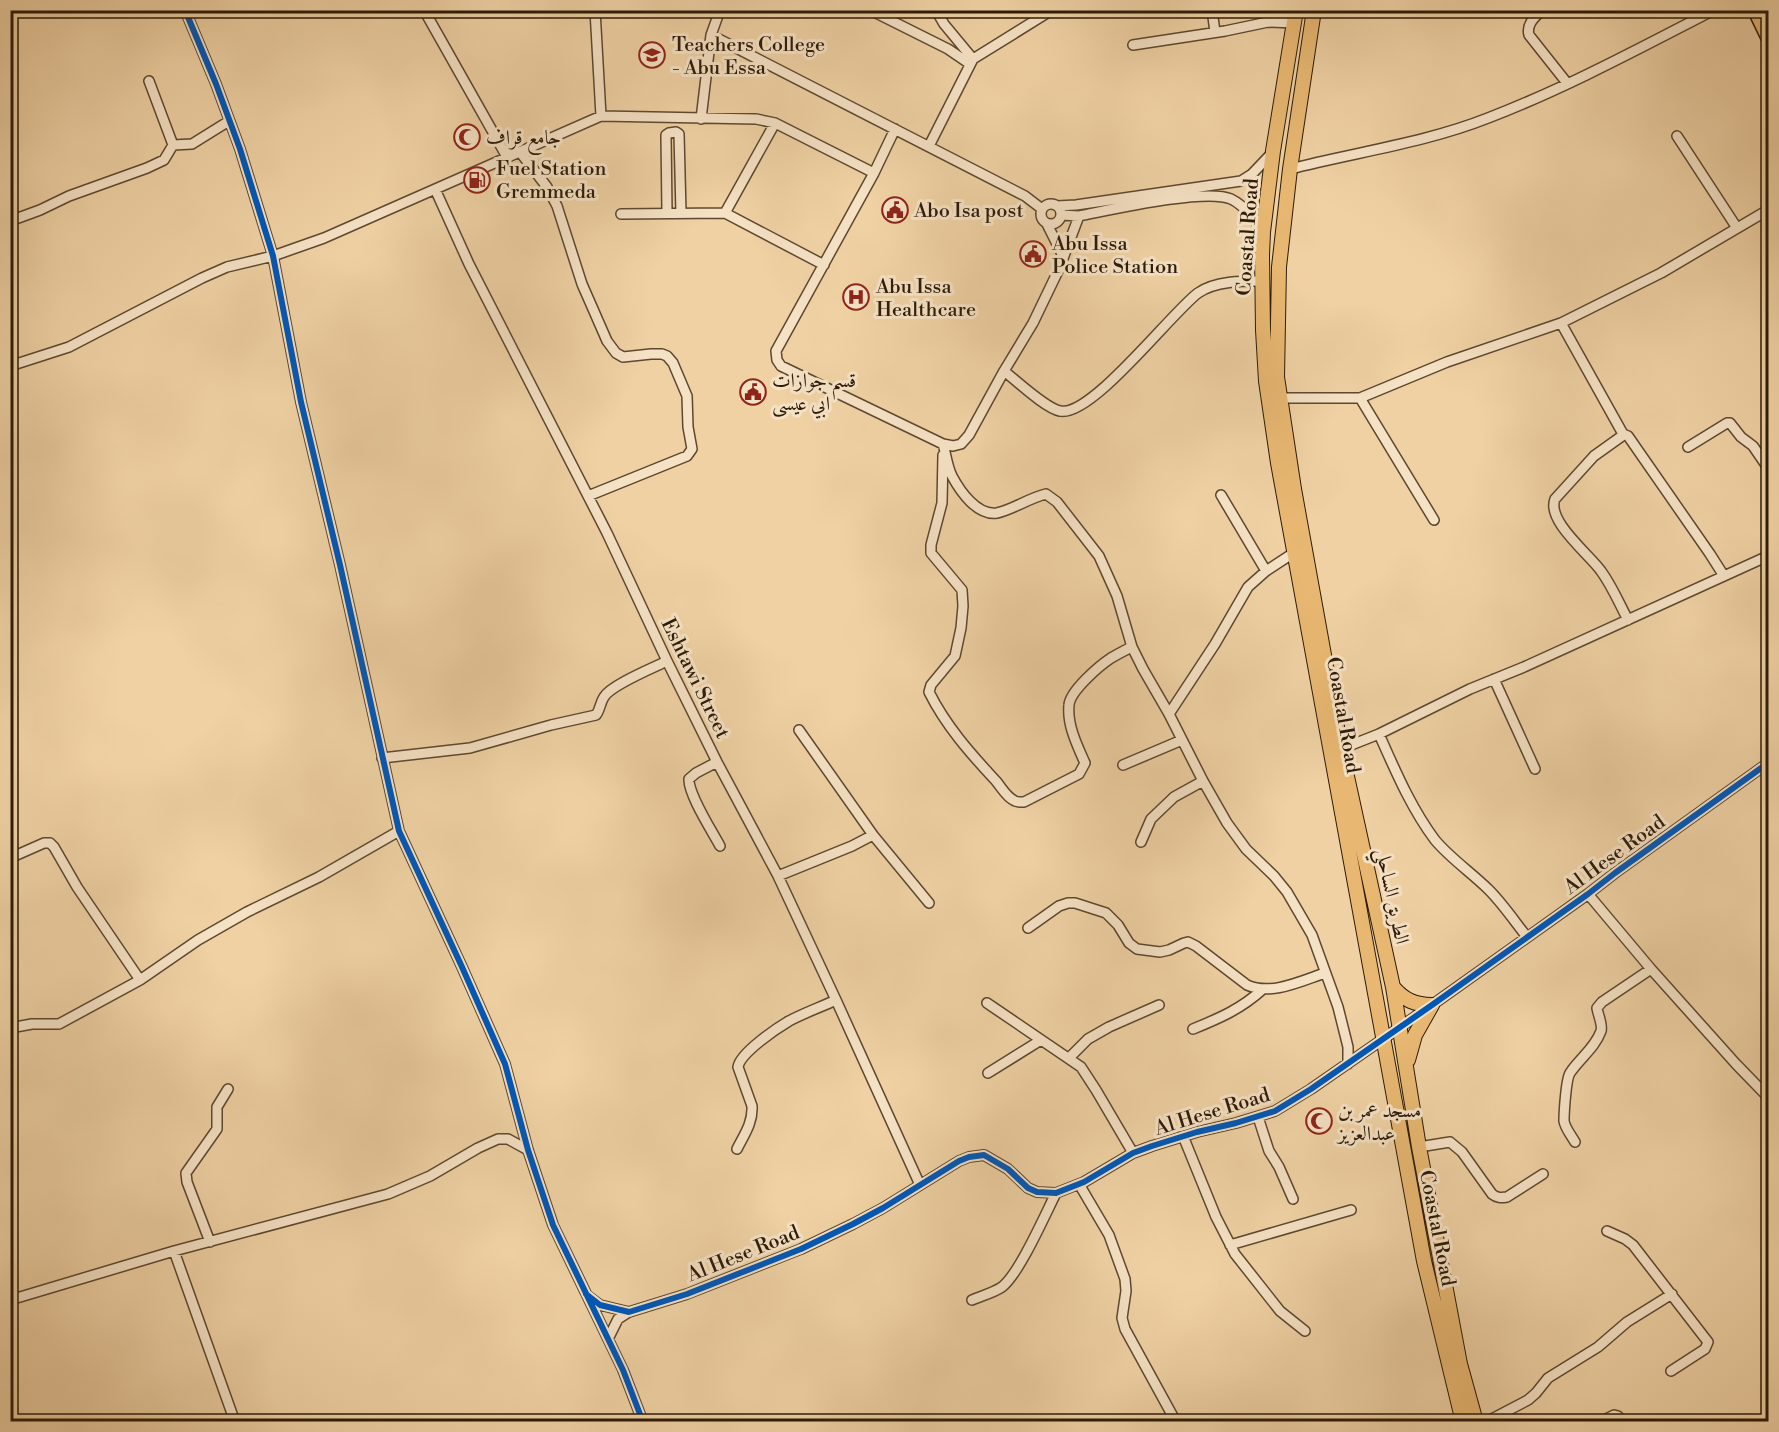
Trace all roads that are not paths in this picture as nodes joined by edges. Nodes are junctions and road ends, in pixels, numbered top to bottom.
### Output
1 (185, 10) edge
2 (424, 10) edge
3 (595, 10) edge
4 (720, 10) edge
5 (870, 10) edge
6 (936, 10) edge
7 (1052, 10) edge
8 (1212, 10) edge
9 (1314, 10) edge
10 (1542, 10) edge
11 (1714, 10) edge
12 (1754, 10) edge
13 (1295, 17) edge
14 (1215, 32) junction
15 (711, 35) junction
16 (1768, 39) edge
17 (1133, 45) dead end
18 (971, 62) junction
19 (149, 81) dead end
20 (1567, 83) junction
21 (601, 116) junction
22 (701, 119) junction
23 (229, 121) junction
24 (775, 123) junction
25 (895, 129) junction
26 (1677, 136) dead end
27 (173, 145) junction
28 (929, 147) junction
29 (1273, 151) junction
30 (520, 152) junction
31 (507, 157) junction
32 (1290, 169) junction
33 (874, 173) junction
34 (435, 189) junction
35 (1042, 209) junction
36 (1768, 210) edge
37 (667, 213) junction
38 (681, 213) junction
39 (725, 213) junction
40 (621, 214) dead end
41 (1059, 214) junction
42 (1079, 216) junction
43 (10, 220) edge
44 (1047, 224) junction
45 (1737, 228) junction
46 (1263, 232) junction
47 (1071, 234) junction
48 (273, 256) junction
49 (1064, 256) junction
50 (824, 265) junction
51 (1261, 281) junction
52 (1561, 323) junction
53 (10, 366) edge
54 (1004, 371) junction
55 (1277, 377) joint
56 (1280, 398) junction
57 (1360, 398) junction
58 (1623, 434) junction
59 (943, 444) junction
60 (1688, 447) dead end
61 (1768, 468) edge
62 (1221, 495) dead end
63 (588, 496) junction
64 (1434, 520) dead end
65 (1295, 552) junction
66 (1768, 556) edge
67 (1266, 571) junction
68 (1724, 576) junction
69 (1628, 620) junction
70 (1132, 647) junction
71 (667, 661) junction
72 (1494, 679) junction
73 (1170, 714) junction
74 (799, 730) dead end
75 (1379, 734) junction
76 (1182, 740) junction
77 (1341, 749) junction
78 (382, 758) junction
79 (717, 762) junction
80 (1768, 763) edge
81 (1122, 765) dead end
82 (1536, 769) dead end
83 (1203, 781) junction
84 (399, 831) junction
85 (873, 835) junction
86 (1141, 842) dead end
87 (720, 846) dead end
88 (10, 858) edge
89 (778, 876) junction
90 (1588, 894) junction
91 (929, 903) dead end
92 (1028, 928) dead end
93 (1527, 937) junction
94 (1651, 969) junction
95 (1325, 973) junction
96 (140, 980) junction
97 (1393, 987) junction
98 (1263, 989) junction
99 (836, 1000) junction
100 (987, 1003) dead end
101 (1159, 1005) dead end
102 (1432, 1005) junction
103 (1399, 1027) junction
104 (10, 1028) edge
105 (1192, 1029) dead end
106 (1041, 1040) junction
107 (1382, 1040) junction
108 (1068, 1058) junction
109 (1348, 1064) junction
110 (1407, 1068) junction
111 (988, 1073) dead end
112 (228, 1089) dead end
113 (1768, 1094) edge
114 (1258, 1117) junction
115 (1183, 1136) junction
116 (1575, 1142) dead end
117 (1419, 1148) junction
118 (737, 1149) dead end
119 (528, 1150) junction
120 (1133, 1154) junction
121 (1542, 1174) dead end
122 (1079, 1184) junction
123 (920, 1185) junction
124 (1056, 1193) junction
125 (1293, 1199) dead end
126 (1351, 1210) dead end
127 (1607, 1231) dead end
128 (210, 1242) junction
129 (1230, 1245) junction
130 (174, 1251) junction
131 (584, 1292) junction
132 (1672, 1294) junction
133 (10, 1300) edge
134 (972, 1300) dead end
135 (629, 1312) junction
136 (1305, 1331) dead end
137 (608, 1339) junction
138 (1671, 1371) dead end
139 (235, 1422) edge
140 (643, 1422) edge
141 (1176, 1422) edge
142 (1463, 1422) edge
143 (1476, 1422) edge
144 (1486, 1422) edge
145 (1600, 1422) edge
146 (1622, 1422) edge

1 - 23 street
2 - 31 street
3 - 21 street
4 - 15 street
5 - 18 street
6 - 18 street
7 - 18 street
8 - 14 street
9 - 32 highway, Coastal Road
10 - 20 street
11 - 20 street
12 - 16 main road
13 - 14 street
13 - 29 highway, Coastal Road
14 - 17 street
15 - 22 street
15 - 25 street
18 - 28 street
19 - 27 street
20 - 32 street
21 - 22 street
21 - 30 street
22 - 24 street
23 - 27 street
23 - 48 street
24 - 33 street
24 - 39 street
25 - 28 street
25 - 33 street
26 - 45 street
27 - 43 street
28 - 35 street
29 - 41 street
29 - 46 highway, Coastal Road
30 - 31 street
30 - 63 street
31 - 34 street
32 - 55 highway, Coastal Road
33 - 50 street
34 - 48 street
34 - 63 street, Eshtawi Street
35 - 41 street
35 - 44 street
36 - 45 street
37 - 38 street
37 - 38 street
37 - 40 street
38 - 39 street
39 - 50 street
41 - 42 street
41 - 44 street
41 - 47 street
42 - 46 street
42 - 47 street
44 - 49 street
45 - 52 street
46 - 51 highway, Coastal Road
47 - 49 street
48 - 53 street
48 - 78 street
49 - 54 street
50 - 59 street
51 - 54 street
51 - 65 highway, Coastal Road
52 - 57 street
52 - 58 street
54 - 59 street
55 - 56 highway, الطريق الساحلي
56 - 57 street
56 - 77 highway, الطريق الساحلي
57 - 64 street
58 - 68 street
58 - 69 street
59 - 70 street
59 - 70 street
60 - 61 street
62 - 67 street
63 - 71 street, Eshtawi Street
65 - 67 street
65 - 107 highway, Coastal Road
66 - 68 street
67 - 73 street
68 - 69 street
69 - 72 street
70 - 73 street
71 - 78 street
71 - 79 street, Eshtawi Street
72 - 75 street
72 - 82 street
73 - 76 street
74 - 85 street
75 - 77 street
75 - 93 street
76 - 81 street
76 - 83 street
77 - 97 highway, الطريق الساحلي
78 - 84 street
79 - 87 street
79 - 89 street, Eshtawi Street
80 - 90 street, Al Hese Road
83 - 86 street
83 - 95 street
84 - 96 street
84 - 119 street
85 - 89 street
85 - 91 street
88 - 96 street
89 - 99 street, Eshtawi Street
90 - 93 street, Al Hese Road
90 - 94 street
92 - 98 street
93 - 102 street, Al Hese Road
94 - 113 street
94 - 116 street
95 - 98 street
95 - 109 street
96 - 104 street
97 - 102 highway
97 - 103 highway, الطريق الساحلي
98 - 105 street
99 - 118 street
99 - 123 street, Eshtawi Street
100 - 106 street
101 - 108 street
102 - 103 street, Al Hese Road
102 - 110 highway
103 - 107 street, Al Hese Road
103 - 110 highway, الطريق الساحلي
106 - 108 street
106 - 111 street
107 - 109 street, Al Hese Road
107 - 142 highway, Coastal Road
108 - 120 street
109 - 114 street, Al Hese Road
110 - 117 highway, الطريق الساحلي
112 - 128 street
114 - 115 street, Al Hese Road
114 - 125 street
115 - 120 street, Al Hese Road
115 - 129 street
117 - 121 street
117 - 143 highway, الطريق الساحلي
119 - 128 street
119 - 131 street
120 - 122 street, Al Hese Road
122 - 124 street, Al Hese Road
122 - 141 street
123 - 124 street, Al Hese Road
123 - 135 street, Al Hese Road
124 - 134 street
126 - 129 street
127 - 132 street
128 - 130 street
129 - 136 street
130 - 133 street
130 - 139 street
131 - 135 street
131 - 137 street
132 - 138 street
132 - 144 street
135 - 137 street
137 - 140 street
145 - 146 street

